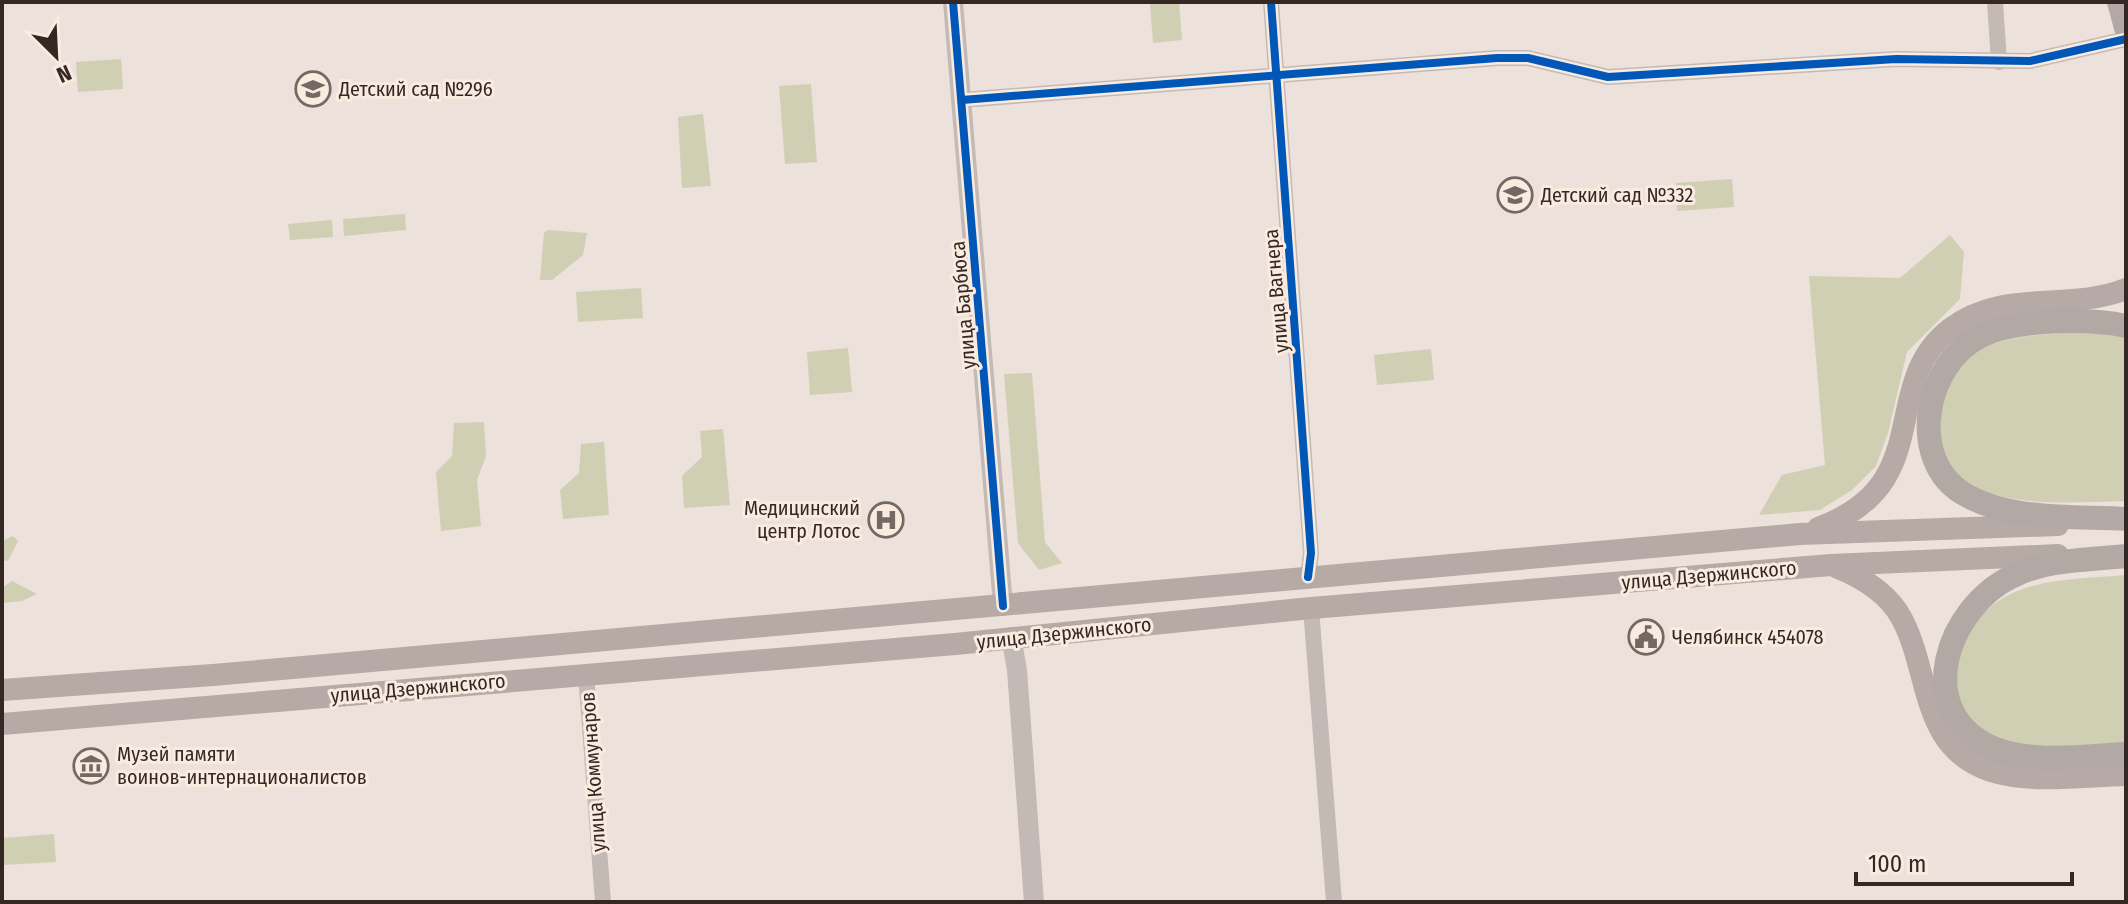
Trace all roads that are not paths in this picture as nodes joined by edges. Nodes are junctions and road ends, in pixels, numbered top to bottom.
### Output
1 (953, 2) edge
2 (1271, 2) edge
3 (1995, 2) edge
4 (2119, 2) edge
5 (2126, 28) edge
6 (2126, 39) edge
7 (1999, 62) junction
8 (1275, 73) junction
9 (962, 100) junction
10 (2126, 289) edge
11 (2126, 326) edge
12 (2126, 521) edge
13 (1800, 534) junction
14 (2126, 554) edge
15 (1831, 565) junction
16 (1308, 577) junction
17 (1003, 606) junction
18 (1311, 608) junction
19 (1011, 637) junction
20 (586, 642) junction
21 (407, 657) junction
22 (586, 673) junction
23 (409, 689) junction
24 (2, 690) edge
25 (2, 724) edge
26 (2126, 754) edge
27 (2126, 775) edge
28 (603, 902) edge
29 (1034, 902) edge
30 (1334, 902) edge

1 - 9 street, улица Барбюса
2 - 8 street, улица Вагнера
3 - 7 street
4 - 5 main road
6 - 7 street
7 - 8 street
8 - 9 street
8 - 16 street, улица Вагнера
9 - 17 street, улица Барбюса
10 - 13 main road
11 - 12 main road
12 - 13 main road, улица Дзержинского
13 - 16 main road, улица Дзержинского
14 - 15 main road, улица Дзержинского
14 - 26 main road
15 - 18 main road, улица Дзержинского
15 - 27 main road
16 - 17 main road, улица Дзержинского
16 - 18 main road, улица Вагнера
17 - 19 main road, улица Барбюса
17 - 20 main road, улица Дзержинского
18 - 19 main road, улица Дзержинского
18 - 30 street, улица Вагнера
19 - 22 main road, улица Дзержинского
19 - 29 street, улица Барбюса
20 - 21 main road, улица Дзержинского
20 - 22 main road, улица Коммунаров
21 - 23 main road
21 - 24 main road, улица Дзержинского
22 - 23 main road, улица Дзержинского
22 - 28 street, улица Коммунаров
23 - 25 main road, улица Дзержинского

